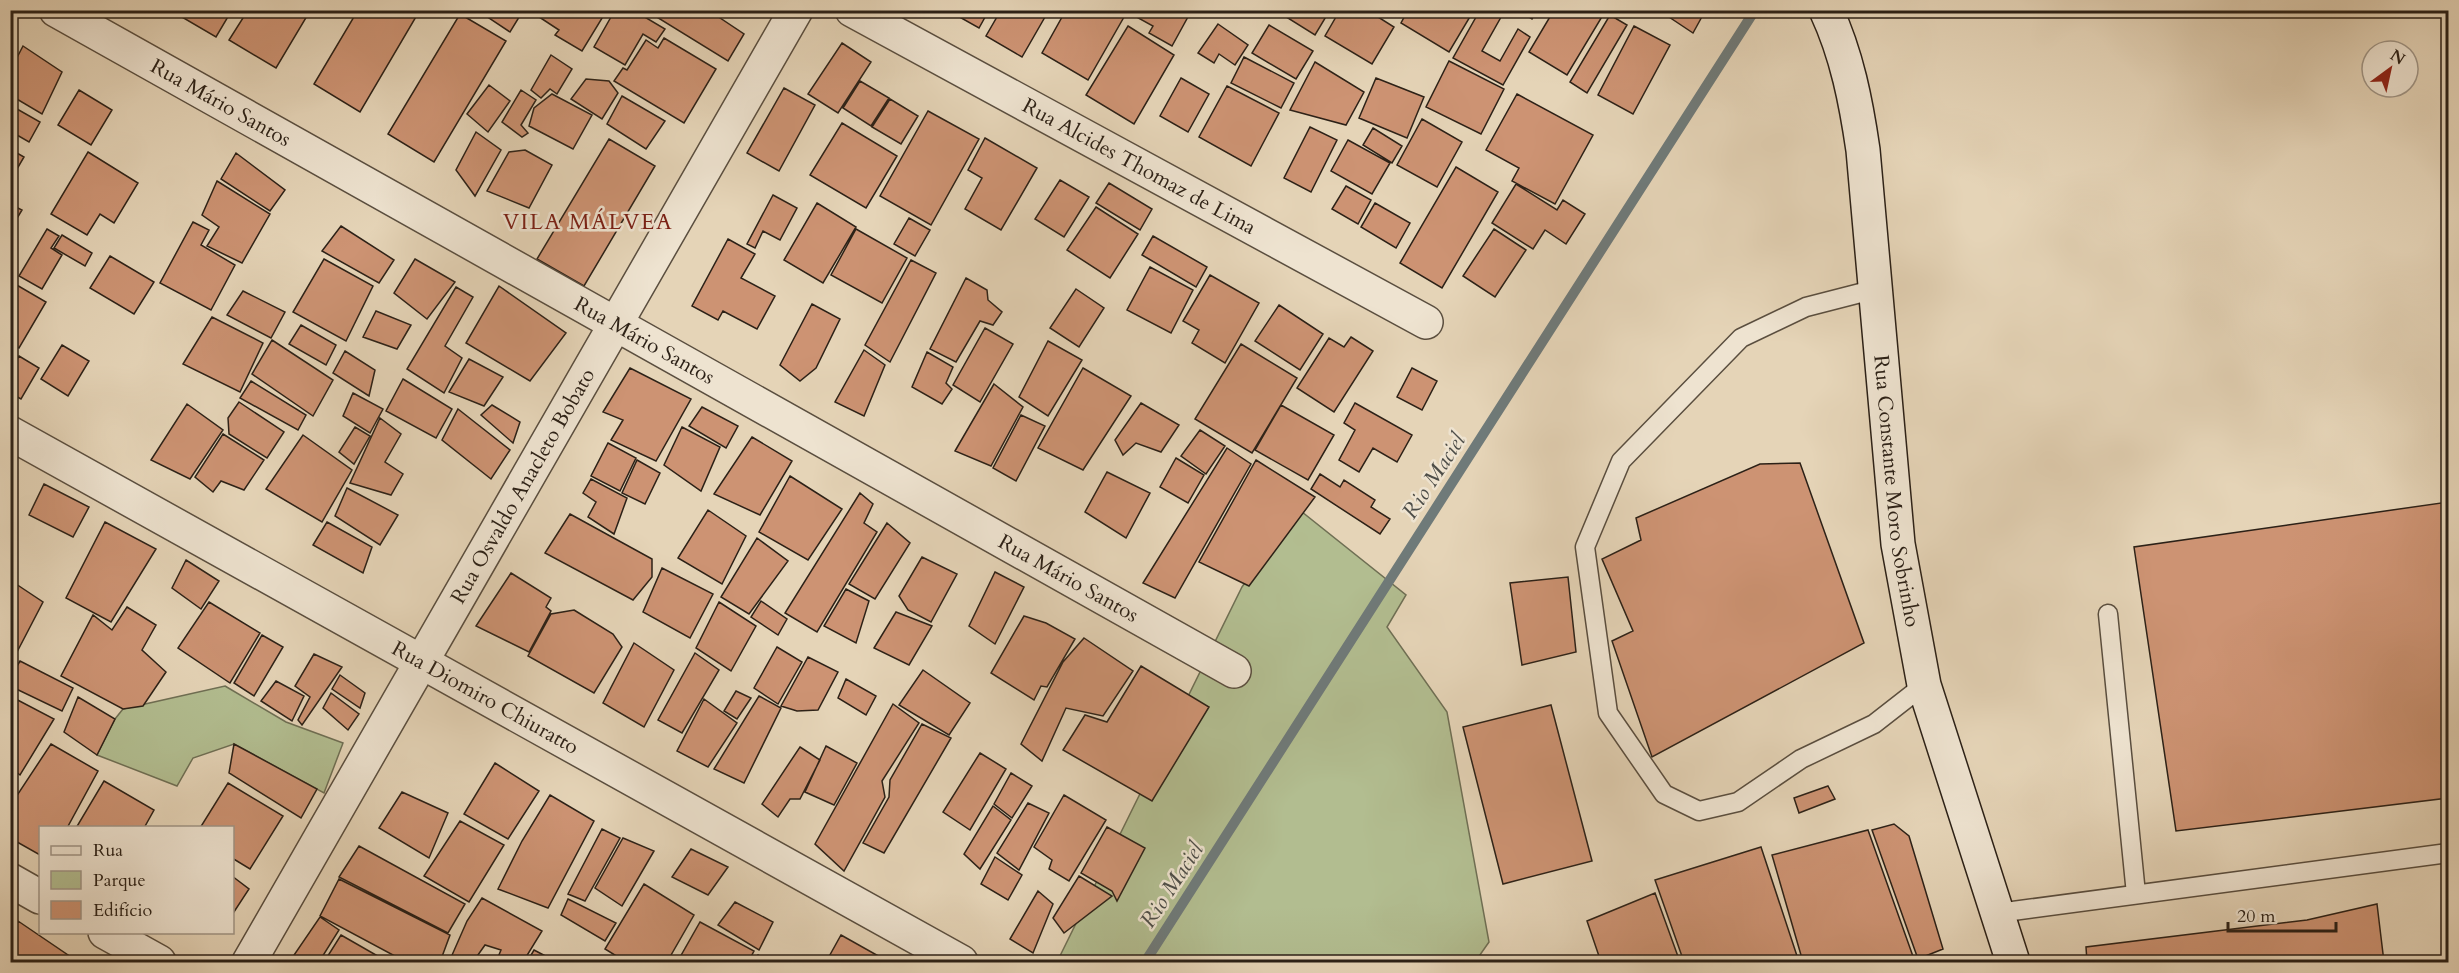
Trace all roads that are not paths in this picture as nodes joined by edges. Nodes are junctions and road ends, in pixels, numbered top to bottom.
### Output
1 (56, 10) edge
2 (796, 10) edge
3 (852, 10) edge
4 (1826, 10) edge
5 (1876, 289) junction
6 (1426, 322) dead end
7 (616, 324) junction
8 (10, 433) edge
9 (2108, 614) dead end
10 (422, 662) junction
11 (1234, 671) dead end
12 (1924, 685) junction
13 (2448, 853) edge
14 (10, 880) edge
15 (2136, 894) junction
16 (39, 896) edge
17 (1998, 913) junction
18 (107, 934) edge
19 (951, 960) edge
20 (159, 963) edge
21 (249, 963) edge
22 (2013, 963) edge

1 - 7 street, Rua Mário Santos
2 - 7 street, Rua Osvaldo Anacleto Bobato
3 - 6 street, Rua Alcides Thomaz de Lima
4 - 5 street, Rua Constante Moro Sobrinho
5 - 12 street, Rua Constante Moro Sobrinho
5 - 12 lane
7 - 10 street, Rua Osvaldo Anacleto Bobato
7 - 11 street, Rua Mário Santos
8 - 10 street, Rua Diomiro Chiuratto
9 - 15 lane
10 - 19 street, Rua Diomiro Chiuratto
10 - 21 street, Rua Osvaldo Anacleto Bobato
12 - 17 street, Rua Constante Moro Sobrinho
13 - 15 lane
14 - 16 street
15 - 17 lane
17 - 22 street, Rua Constante Moro Sobrinho
18 - 20 street

